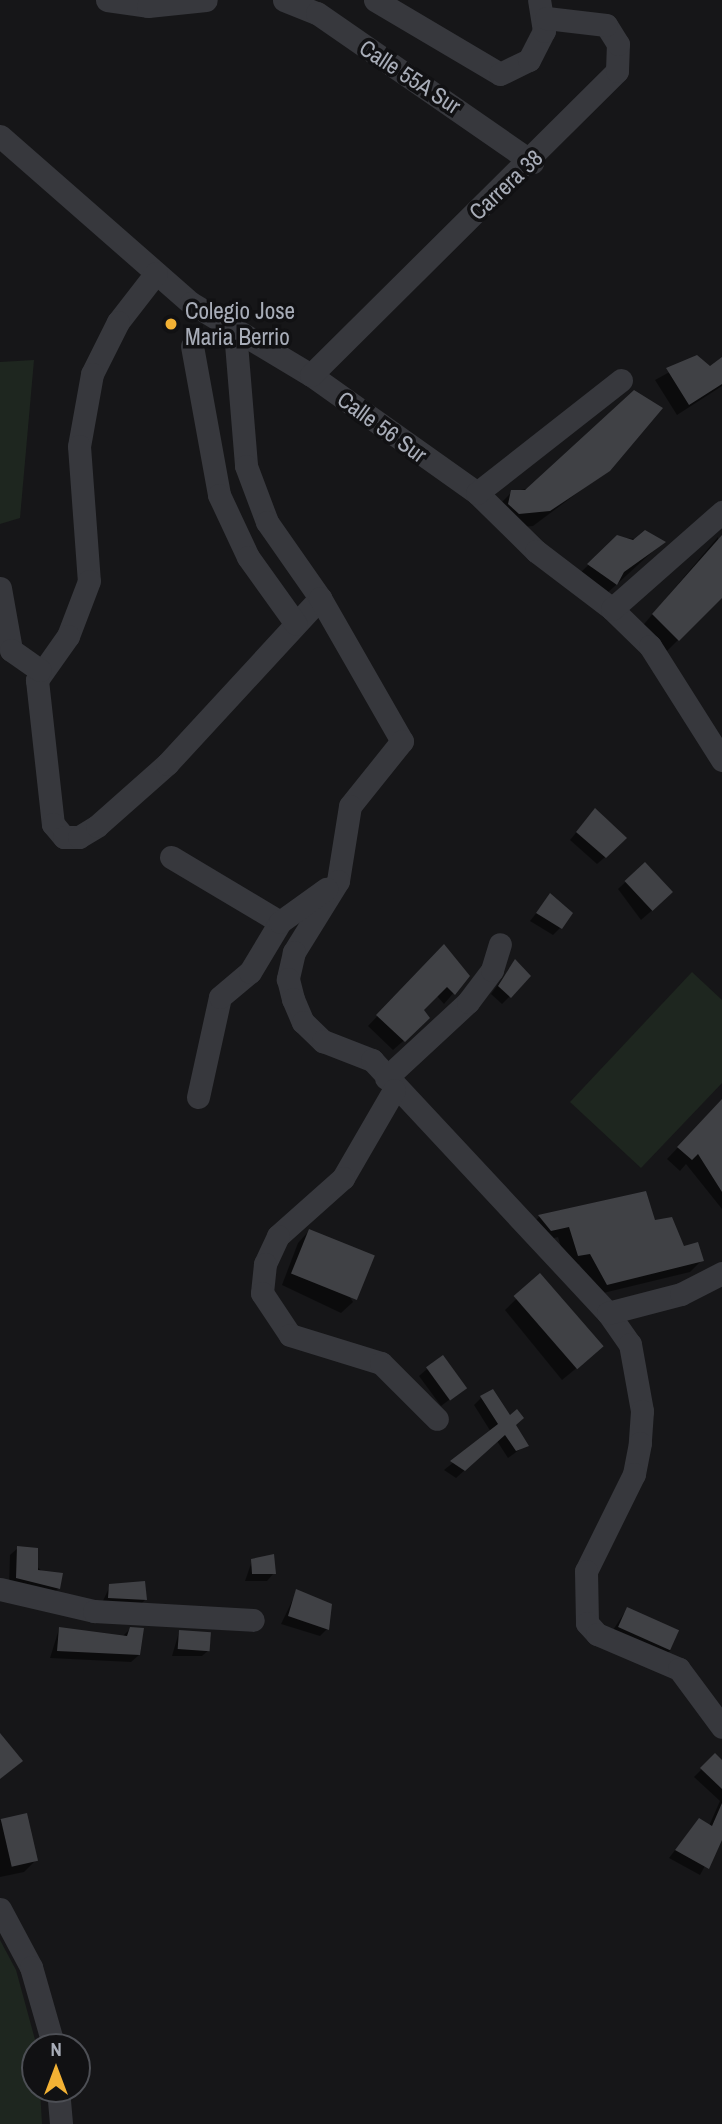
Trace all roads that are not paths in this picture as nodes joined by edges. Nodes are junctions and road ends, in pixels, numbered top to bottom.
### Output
1 (107, 0) edge
2 (206, 0) edge
3 (284, 0) edge
4 (375, 0) edge
5 (542, 9) edge
6 (0, 135) edge
7 (532, 162) junction
8 (156, 273) junction
9 (235, 331) junction
10 (192, 346) dead end
11 (311, 375) junction
12 (621, 380) dead end
13 (477, 493) junction
14 (722, 512) edge
15 (0, 588) edge
16 (320, 598) junction
17 (612, 609) junction
18 (296, 624) junction
19 (40, 670) junction
20 (722, 760) edge
21 (171, 858) dead end
22 (338, 881) junction
23 (280, 922) junction
24 (500, 944) dead end
25 (390, 1084) junction
26 (198, 1097) dead end
27 (722, 1273) edge
28 (608, 1313) junction
29 (437, 1419) dead end
30 (0, 1589) edge
31 (253, 1620) dead end
32 (722, 1727) edge
33 (0, 1909) edge
34 (50, 2033) edge
35 (59, 2103) edge
36 (61, 2124) edge

1 - 2 street
3 - 7 street, Calle 55A Sur
4 - 5 street
5 - 7 street, Carrera 38
6 - 8 street, Calle 56 Sur
7 - 11 street, Carrera 38
8 - 9 street, Calle 56 Sur
8 - 19 street
9 - 11 street, Calle 56 Sur
9 - 16 street
10 - 18 street
11 - 13 street, Calle 56 Sur
12 - 13 street
13 - 17 street, Calle 56 Sur
14 - 17 street
15 - 19 street
16 - 18 street
16 - 22 street
17 - 20 street, Calle 56 Sur
18 - 19 street
21 - 23 street
22 - 23 street
22 - 25 street
23 - 26 street
24 - 25 street
25 - 28 street
25 - 29 street
27 - 28 street
28 - 32 street
30 - 31 street
33 - 34 street
35 - 36 street

